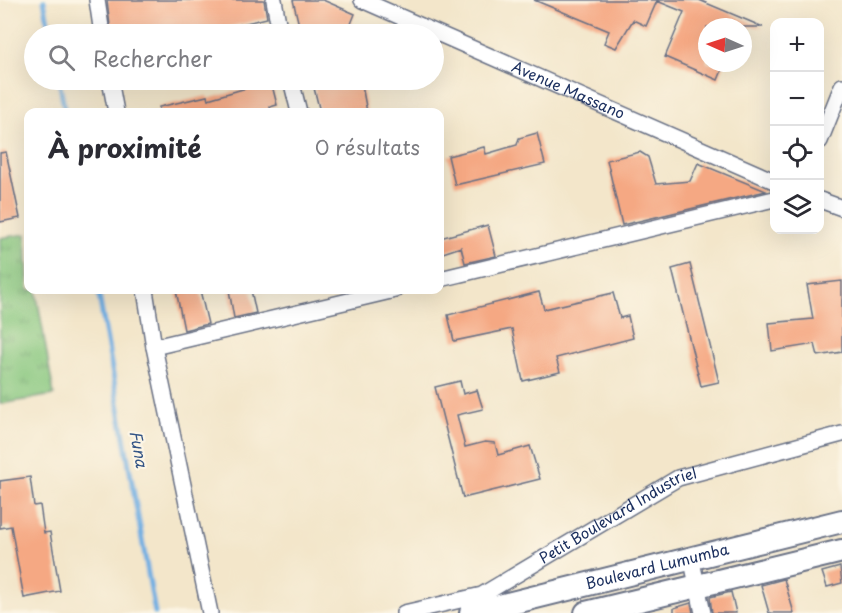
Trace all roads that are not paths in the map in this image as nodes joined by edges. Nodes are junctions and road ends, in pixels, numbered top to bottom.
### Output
1 (98, 0) edge
2 (274, 0) edge
3 (362, 0) edge
4 (101, 24) edge
5 (278, 24) edge
6 (417, 24) edge
7 (444, 36) edge
8 (842, 86) edge
9 (112, 90) edge
10 (294, 90) edge
11 (115, 108) edge
12 (298, 108) edge
13 (824, 129) edge
14 (772, 180) edge
15 (770, 200) edge
16 (824, 202) edge
17 (842, 208) edge
18 (444, 278) edge
19 (146, 294) edge
20 (350, 295) edge
21 (154, 347) junction
22 (842, 434) edge
23 (842, 521) edge
24 (842, 551) edge
25 (691, 557) junction
26 (698, 588) junction
27 (210, 613) edge
28 (404, 613) edge
29 (471, 613) edge
30 (586, 613) edge
31 (703, 613) edge

1 - 4 street
2 - 5 street
3 - 6 street, Avenue Massano
7 - 14 street, Avenue Massano
8 - 13 street
9 - 11 street
10 - 12 street
15 - 18 street
16 - 17 street
19 - 21 street
20 - 21 street
21 - 27 street
22 - 28 street, Petit Boulevard Industriel
23 - 25 main road, Boulevard Lumumba
24 - 26 main road, Boulevard Lumumba
25 - 26 street
25 - 29 main road, Boulevard Lumumba
26 - 30 main road, Boulevard Lumumba
26 - 31 street

